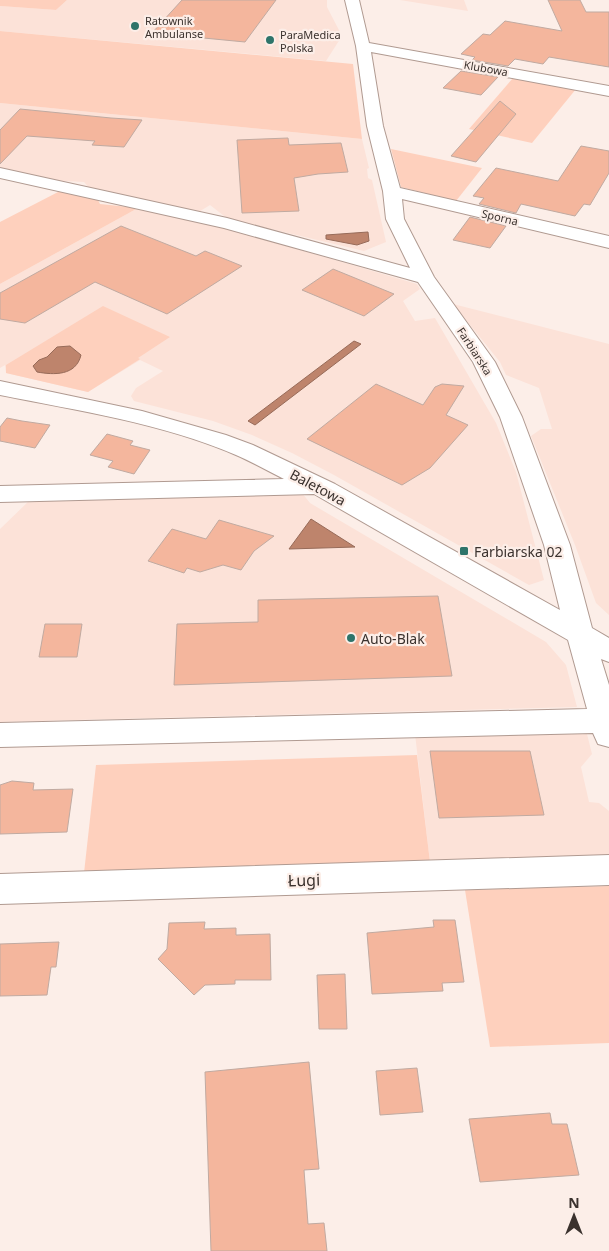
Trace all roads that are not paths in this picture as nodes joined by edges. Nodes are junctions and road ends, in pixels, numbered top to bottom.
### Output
1 (352, 0) edge
2 (363, 46) junction
3 (609, 91) edge
4 (0, 173) edge
5 (392, 191) junction
6 (609, 242) edge
7 (425, 278) junction
8 (0, 388) edge
9 (317, 486) junction
10 (0, 494) edge
11 (581, 637) junction
12 (609, 652) edge
13 (607, 728) edge
14 (0, 735) edge
15 (609, 870) edge
16 (0, 889) edge

1 - 2 street, Farbiarska
2 - 3 street, Klubowa
2 - 5 street, Farbiarska
4 - 7 street
5 - 6 street, Sporna
5 - 7 street, Farbiarska
7 - 11 street, Farbiarska
8 - 9 street, Baletowa
9 - 10 street
9 - 11 street, Baletowa
11 - 12 street, Baletowa
11 - 13 street, Farbiarska
13 - 14 street
15 - 16 street, Ługi

